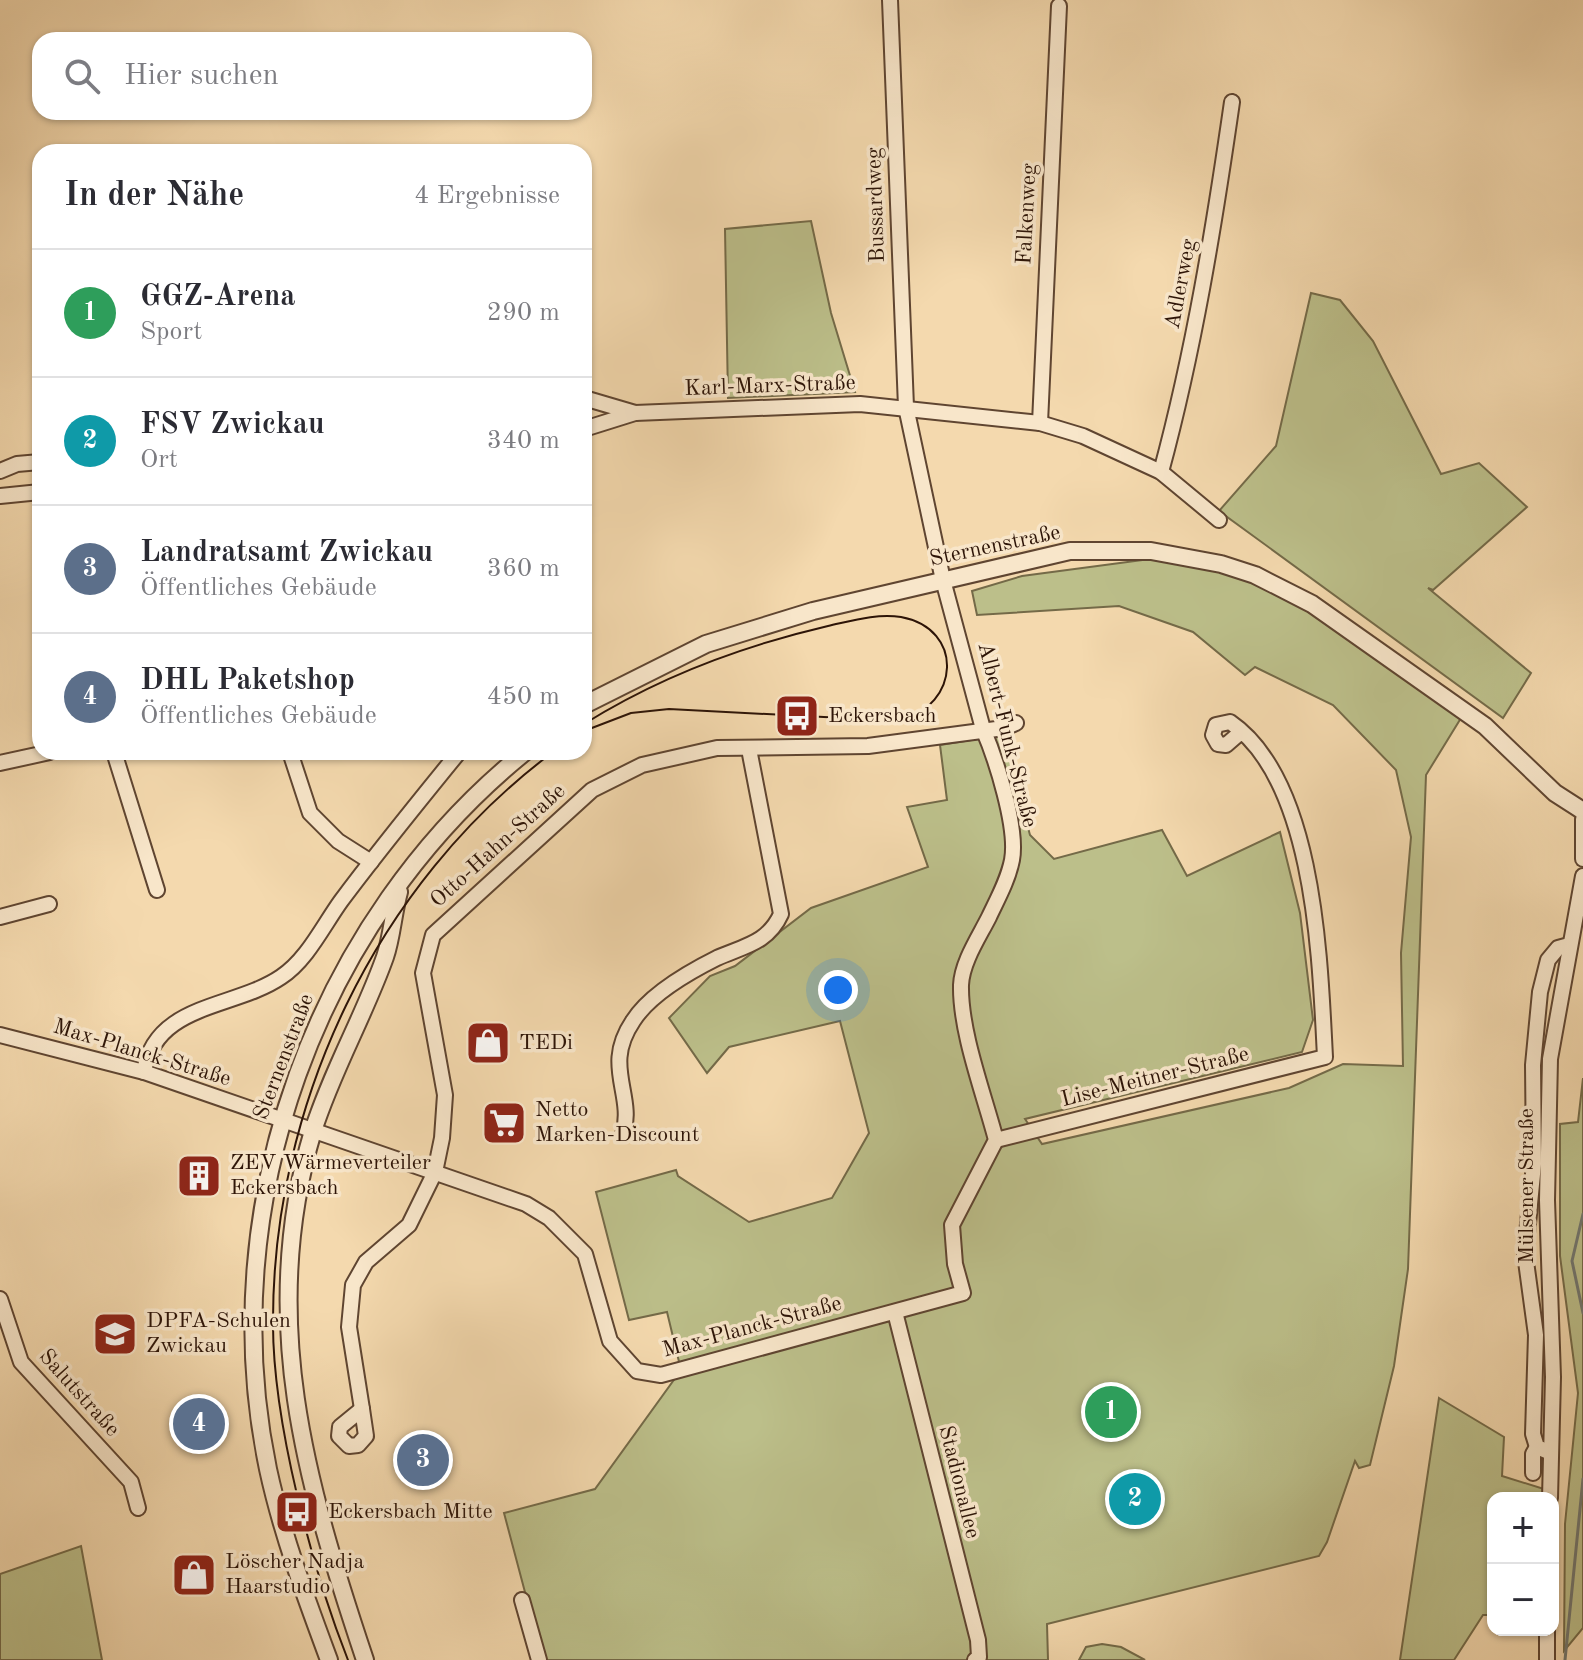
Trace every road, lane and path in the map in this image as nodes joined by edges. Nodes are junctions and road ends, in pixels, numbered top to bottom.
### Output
1 (890, 0) edge
2 (1059, 6) dead end
3 (1232, 102) dead end
4 (592, 400) edge
5 (906, 407) junction
6 (635, 413) junction
7 (1040, 423) junction
8 (592, 426) edge
9 (32, 463) edge
10 (0, 471) edge
11 (1161, 472) junction
12 (32, 493) edge
13 (0, 496) edge
14 (1219, 520) dead end
15 (943, 580) junction
16 (592, 701) edge
17 (1016, 723) dead end
18 (983, 729) junction
19 (1241, 732) dead end
20 (749, 749) junction
21 (32, 756) edge
22 (116, 760) edge
23 (293, 760) edge
24 (453, 760) edge
25 (516, 760) edge
26 (0, 763) edge
27 (1583, 811) edge
28 (1583, 819) edge
29 (1583, 859) edge
30 (371, 862) junction
31 (412, 865) junction
32 (1583, 876) edge
33 (157, 890) dead end
34 (49, 904) dead end
35 (0, 917) edge
36 (1569, 945) junction
37 (0, 1035) edge
38 (144, 1072) junction
39 (282, 1120) junction
40 (313, 1131) junction
41 (623, 1135) dead end
42 (996, 1140) junction
43 (435, 1172) junction
44 (0, 1299) edge
45 (895, 1312) junction
46 (362, 1409) dead end
47 (1544, 1450) junction
48 (1533, 1473) dead end
49 (1549, 1492) edge
50 (138, 1508) dead end
51 (522, 1600) dead end
52 (1547, 1636) edge
53 (329, 1660) edge
54 (365, 1660) edge
55 (539, 1660) edge
56 (975, 1660) edge
57 (1547, 1660) edge

1 - 5 street, Bussardweg
2 - 7 street, Falkenweg
3 - 11 street, Adlerweg
4 - 6 street, Karl-Marx-Straße
5 - 6 street, Karl-Marx-Straße
5 - 7 street, Karl-Marx-Straße
5 - 15 street, Albert-Funk-Straße
6 - 8 street, Karl-Marx-Straße
7 - 11 street, Karl-Marx-Straße
9 - 10 street
11 - 14 street, Karl-Marx-Straße
12 - 13 street
15 - 16 street, Sternenstraße
15 - 18 street, Albert-Funk-Straße
15 - 27 street, Sternenstraße
17 - 18 street, Otto-Hahn-Straße
18 - 20 street, Otto-Hahn-Straße
18 - 42 street, Albert-Funk-Straße
19 - 42 street, Lise-Meitner-Straße
20 - 41 street
20 - 43 street, Otto-Hahn-Straße
21 - 26 street
22 - 33 street
23 - 30 street
24 - 30 street
25 - 31 street, Sternenstraße
28 - 29 street
30 - 38 street
31 - 39 street, Sternenstraße
31 - 40 street, Sternenstraße
32 - 36 street, Mülsener Straße
34 - 35 street
36 - 47 street, Mülsener Straße
36 - 47 street
37 - 38 street, Max-Planck-Straße
38 - 39 street, Max-Planck-Straße
39 - 40 street, Max-Planck-Straße
39 - 53 street, Sternenstraße
40 - 43 street, Max-Planck-Straße
40 - 54 street, Sternenstraße
42 - 45 street, Max-Planck-Straße
43 - 45 street, Max-Planck-Straße
43 - 46 street, Otto-Hahn-Straße
44 - 50 street, Salutstraße
45 - 56 street, Stadionallee
47 - 48 street
47 - 49 street, Mülsener Straße
51 - 55 street
52 - 57 street

